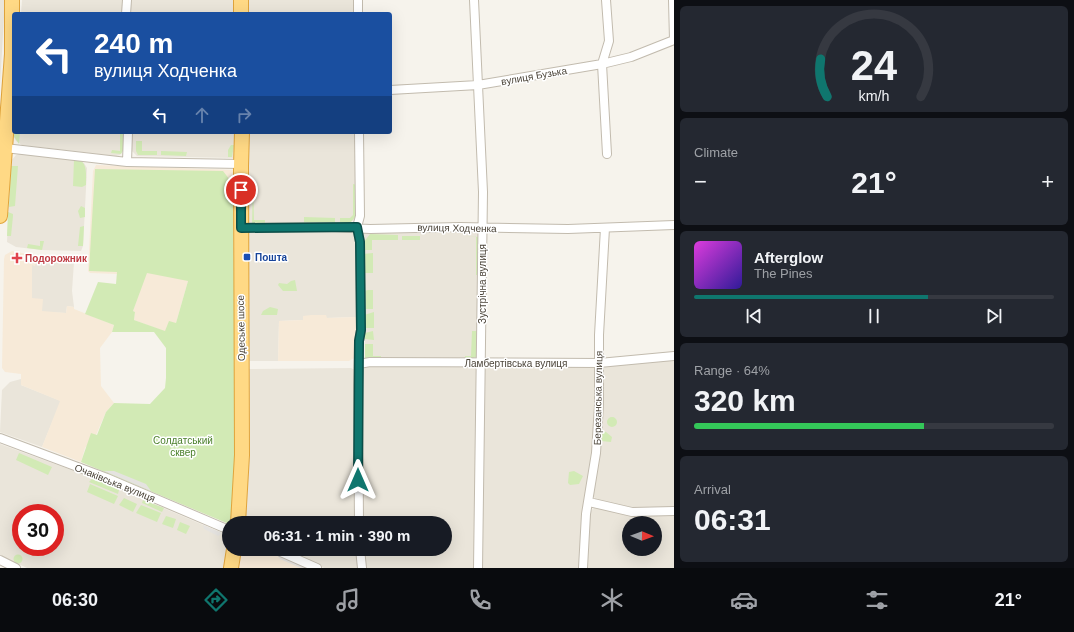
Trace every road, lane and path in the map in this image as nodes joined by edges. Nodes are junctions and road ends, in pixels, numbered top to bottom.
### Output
1 (12, 0) edge
2 (127, 0) edge
3 (241, 0) edge
4 (358, 0) edge
5 (474, 0) edge
6 (606, 0) edge
7 (674, 0) edge
8 (126, 12) edge
9 (242, 12) edge
10 (358, 12) edge
11 (674, 40) edge
12 (602, 64) junction
13 (478, 85) junction
14 (392, 90) edge
15 (3, 125) edge
16 (128, 134) edge
17 (242, 134) edge
18 (359, 134) edge
19 (5, 148) junction
20 (607, 154) dead end
21 (127, 162) junction
22 (241, 164) junction
23 (0, 216) edge
24 (674, 225) edge
25 (357, 227) junction
26 (241, 228) junction
27 (483, 228) junction
28 (605, 228) junction
29 (674, 356) edge
30 (481, 363) junction
31 (599, 363) junction
32 (359, 364) junction
33 (0, 438) edge
34 (589, 502) junction
35 (674, 511) edge
36 (238, 516) edge
37 (360, 516) edge
38 (222, 527) edge
39 (233, 556) edge
40 (289, 556) edge
41 (361, 556) edge
42 (0, 560) edge
43 (16, 568) edge
44 (231, 568) edge
45 (316, 568) edge
46 (362, 568) edge
47 (478, 568) edge
48 (583, 568) edge

1 - 15 highway
2 - 8 street
3 - 9 highway
4 - 10 street
5 - 13 street, Зустрічна вулиця
6 - 12 street
7 - 11 street
11 - 12 street, вулиця Бузька
12 - 13 street, вулиця Бузька
12 - 20 street
13 - 14 street, вулиця Бузька
13 - 27 street, Зустрічна вулиця
15 - 19 highway
16 - 21 street
17 - 22 highway, Одеське шосе
18 - 25 street
19 - 21 street
19 - 23 highway
21 - 22 street
22 - 26 highway, Одеське шосе
24 - 28 street, вулиця Ходченка
25 - 26 street, вулиця Ходченка
25 - 27 street, вулиця Ходченка
25 - 32 street
26 - 36 highway, Одеське шосе
27 - 28 street, вулиця Ходченка
27 - 30 street, Зустрічна вулиця
28 - 31 street, Березанська вулиця
29 - 31 street, Ламбертівська вулиця
30 - 31 street, Ламбертівська вулиця
30 - 32 street, Ламбертівська вулиця
30 - 47 street, Зустрічна вулиця
31 - 34 street, Березанська вулиця
32 - 37 street
33 - 38 street, Очаківська вулиця
34 - 35 street
34 - 48 street, Березанська вулиця
39 - 44 highway
40 - 45 street
41 - 46 street
42 - 43 street

